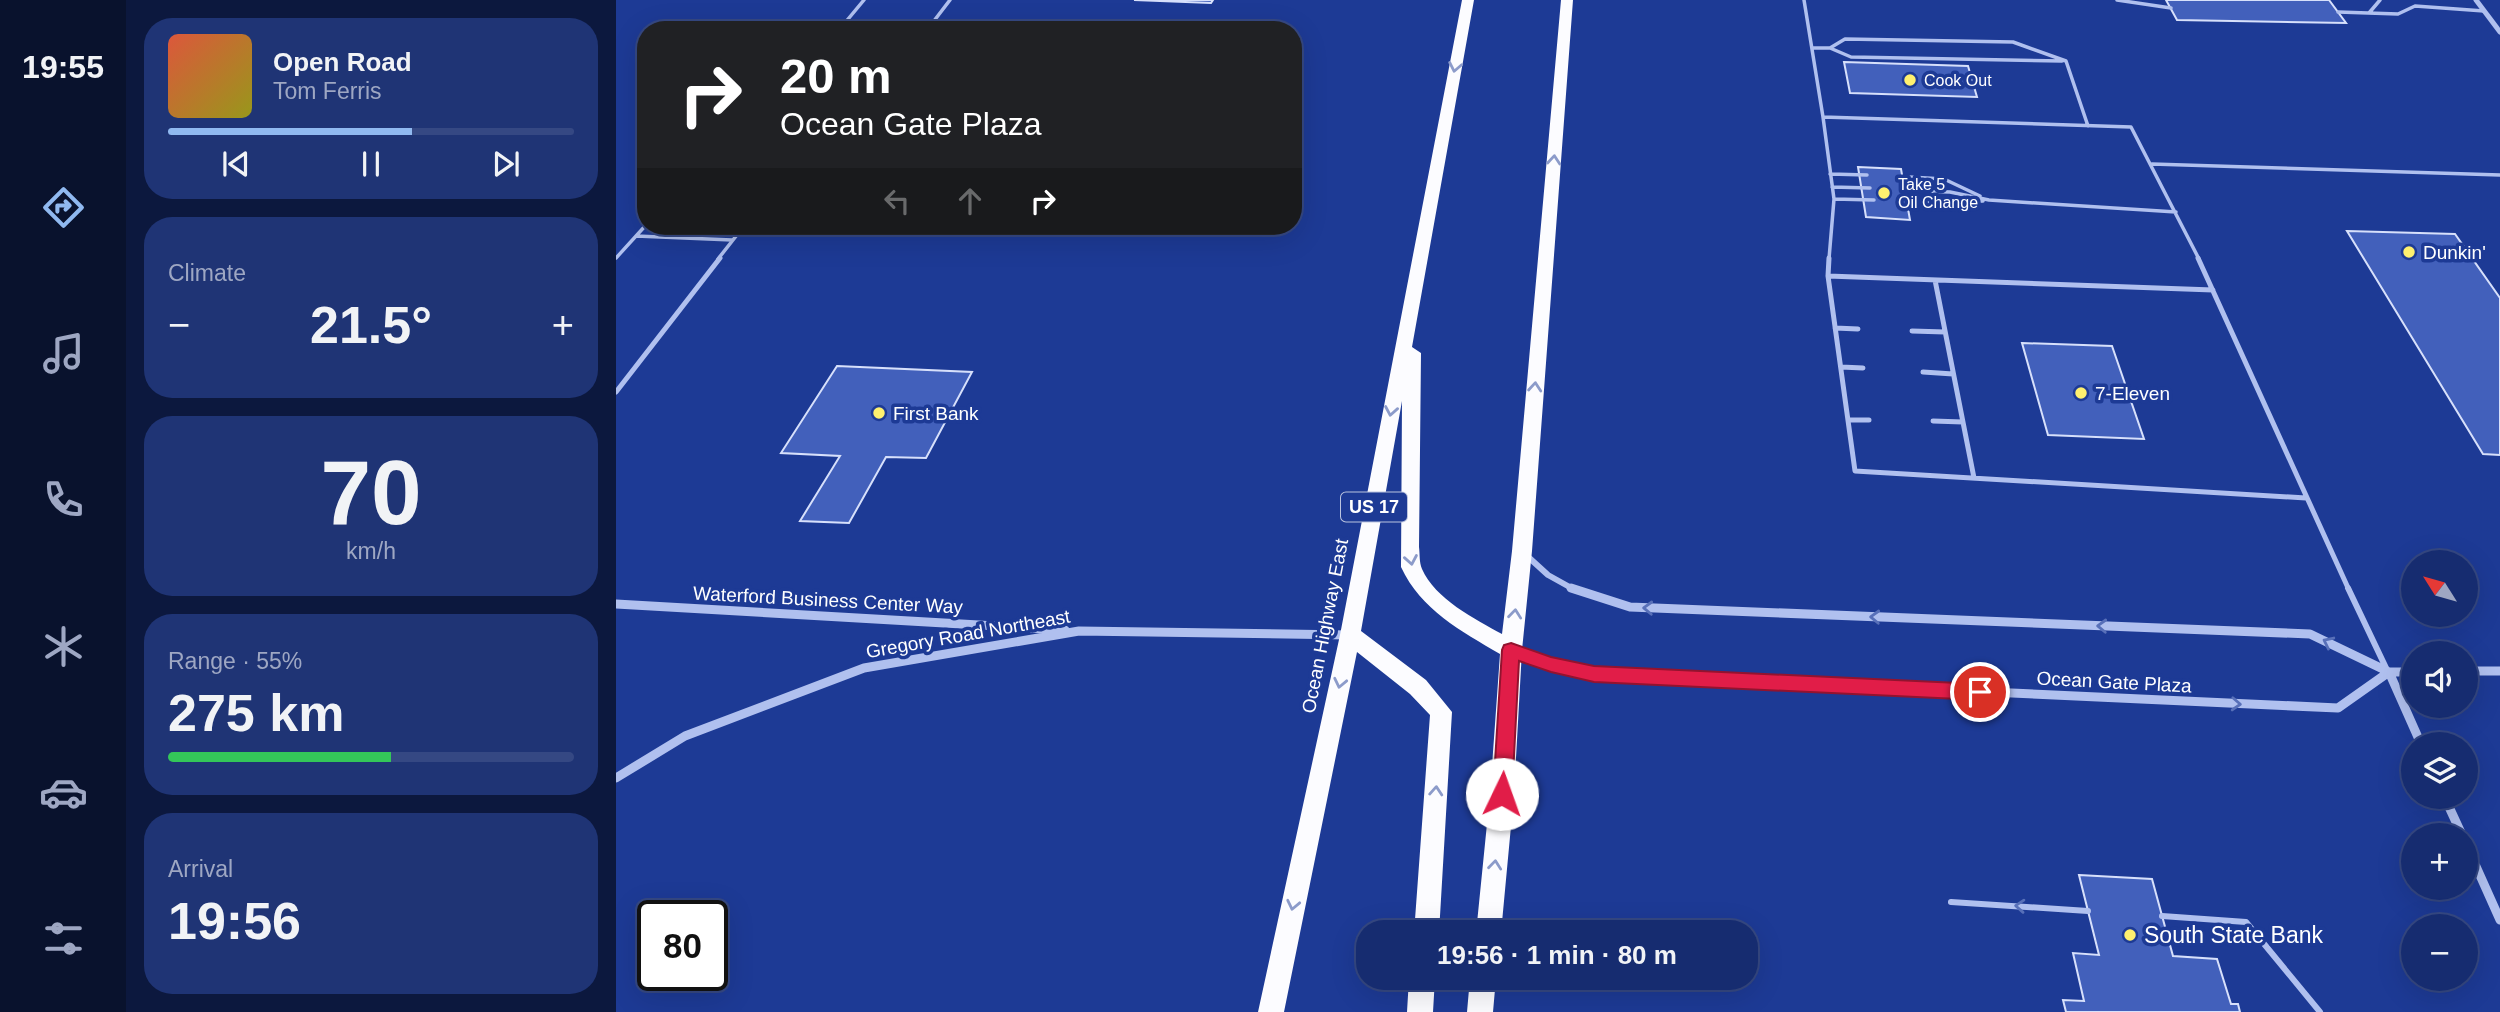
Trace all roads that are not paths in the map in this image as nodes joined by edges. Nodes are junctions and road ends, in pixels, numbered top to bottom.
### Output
1 (864, 0) edge
2 (950, 0) edge
3 (1468, 0) edge
4 (1804, 0) edge
5 (2117, 0) edge
6 (2380, 0) edge
7 (2409, 0) edge
8 (2476, 0) edge
9 (2128, 2) edge
10 (1565, 5) edge
11 (2415, 6) junction
12 (2171, 8) dead end
13 (2484, 11) junction
14 (2338, 12) dead end
15 (2369, 13) junction
16 (846, 21) edge
17 (934, 21) edge
18 (2500, 32) edge
19 (1812, 48) junction
20 (1830, 48) junction
21 (2066, 61) junction
22 (1823, 117) junction
23 (2088, 125) junction
24 (2152, 164) junction
25 (1830, 174) junction
26 (1867, 175) dead end
27 (2500, 175) edge
28 (1909, 177) dead end
29 (1832, 187) junction
30 (1870, 188) dead end
31 (1914, 191) dead end
32 (1834, 199) junction
33 (1989, 200) junction
34 (1874, 201) dead end
35 (1917, 203) dead end
36 (2176, 212) junction
37 (736, 235) edge
38 (636, 236) joint
39 (732, 240) junction
40 (616, 258) edge
41 (1828, 276) junction
42 (1935, 280) junction
43 (2213, 290) junction
44 (1413, 296) junction
45 (1835, 328) junction
46 (1858, 329) dead end
47 (1912, 331) dead end
48 (1945, 332) junction
49 (1841, 367) junction
50 (1863, 368) dead end
51 (1923, 372) dead end
52 (1953, 374) junction
53 (616, 392) edge
54 (1848, 420) junction
55 (1869, 420) dead end
56 (1933, 421) dead end
57 (1963, 422) junction
58 (1973, 478) junction
59 (2306, 498) junction
60 (1522, 551) junction
61 (616, 604) edge
62 (1079, 631) junction
63 (1350, 635) junction
64 (1511, 650) junction
65 (2478, 671) edge
66 (2500, 671) edge
67 (2389, 672) junction
68 (2401, 672) edge
69 (2416, 732) edge
70 (616, 778) edge
71 (2478, 871) edge
72 (1951, 902) dead end
73 (2088, 911) dead end
74 (2162, 916) dead end
75 (1427, 920) edge
76 (1489, 920) edge
77 (2500, 920) edge
78 (1421, 990) edge
79 (1482, 990) edge
80 (1271, 1012) edge
81 (1419, 1012) edge
82 (1480, 1012) edge
83 (2320, 1012) edge

1 - 16 lane
2 - 17 lane
3 -> 44 highway, Ocean Highway East / US 17
4 - 19 lane
5 - 9 lane
6 - 15 lane
7 - 11 lane
8 - 13 street
9 - 12 lane
60 -> 10 highway
11 - 13 lane
11 - 15 lane
13 - 18 street
14 - 15 lane
19 - 20 lane
19 - 22 lane
20 - 21 lane
20 - 21 lane
21 - 23 lane
22 - 23 lane
22 - 25 lane
23 - 24 lane
24 - 27 lane
24 - 36 lane
25 - 26 lane
25 - 29 lane
28 - 33 lane
29 - 30 lane
29 - 32 lane
31 - 33 lane
32 - 34 lane
32 - 41 lane
33 - 35 lane
33 - 36 lane
36 - 43 lane
37 - 39 lane
38 - 39 lane
38 - 40 lane
39 - 53 lane
41 - 42 lane
41 - 45 lane
42 - 43 lane
42 - 48 lane
43 - 59 lane
44 -> 63 highway, Ocean Highway East / US 17
44 -> 64 highway
45 - 46 lane
45 - 49 lane
47 - 48 lane
48 - 52 lane
49 - 50 lane
49 - 54 lane
51 - 52 lane
52 - 57 lane
54 - 55 lane
54 - 58 lane
56 - 57 lane
57 - 58 lane
58 - 59 lane
59 - 67 lane
64 -> 60 highway
67 -> 60 street
61 - 62 street, Waterford Business Center Way
62 - 63 street, Gregory Road Northeast
62 - 70 street, Gregory Road Northeast
75 -> 63 highway
63 -> 80 highway, Ocean Highway East / US 17
64 -> 67 street, Ocean Gate Plaza
76 -> 64 highway
65 - 66 street
67 - 68 street
67 - 69 street
71 - 77 street
73 -> 72 lane
74 - 83 lane
78 - 81 highway
79 - 82 highway

